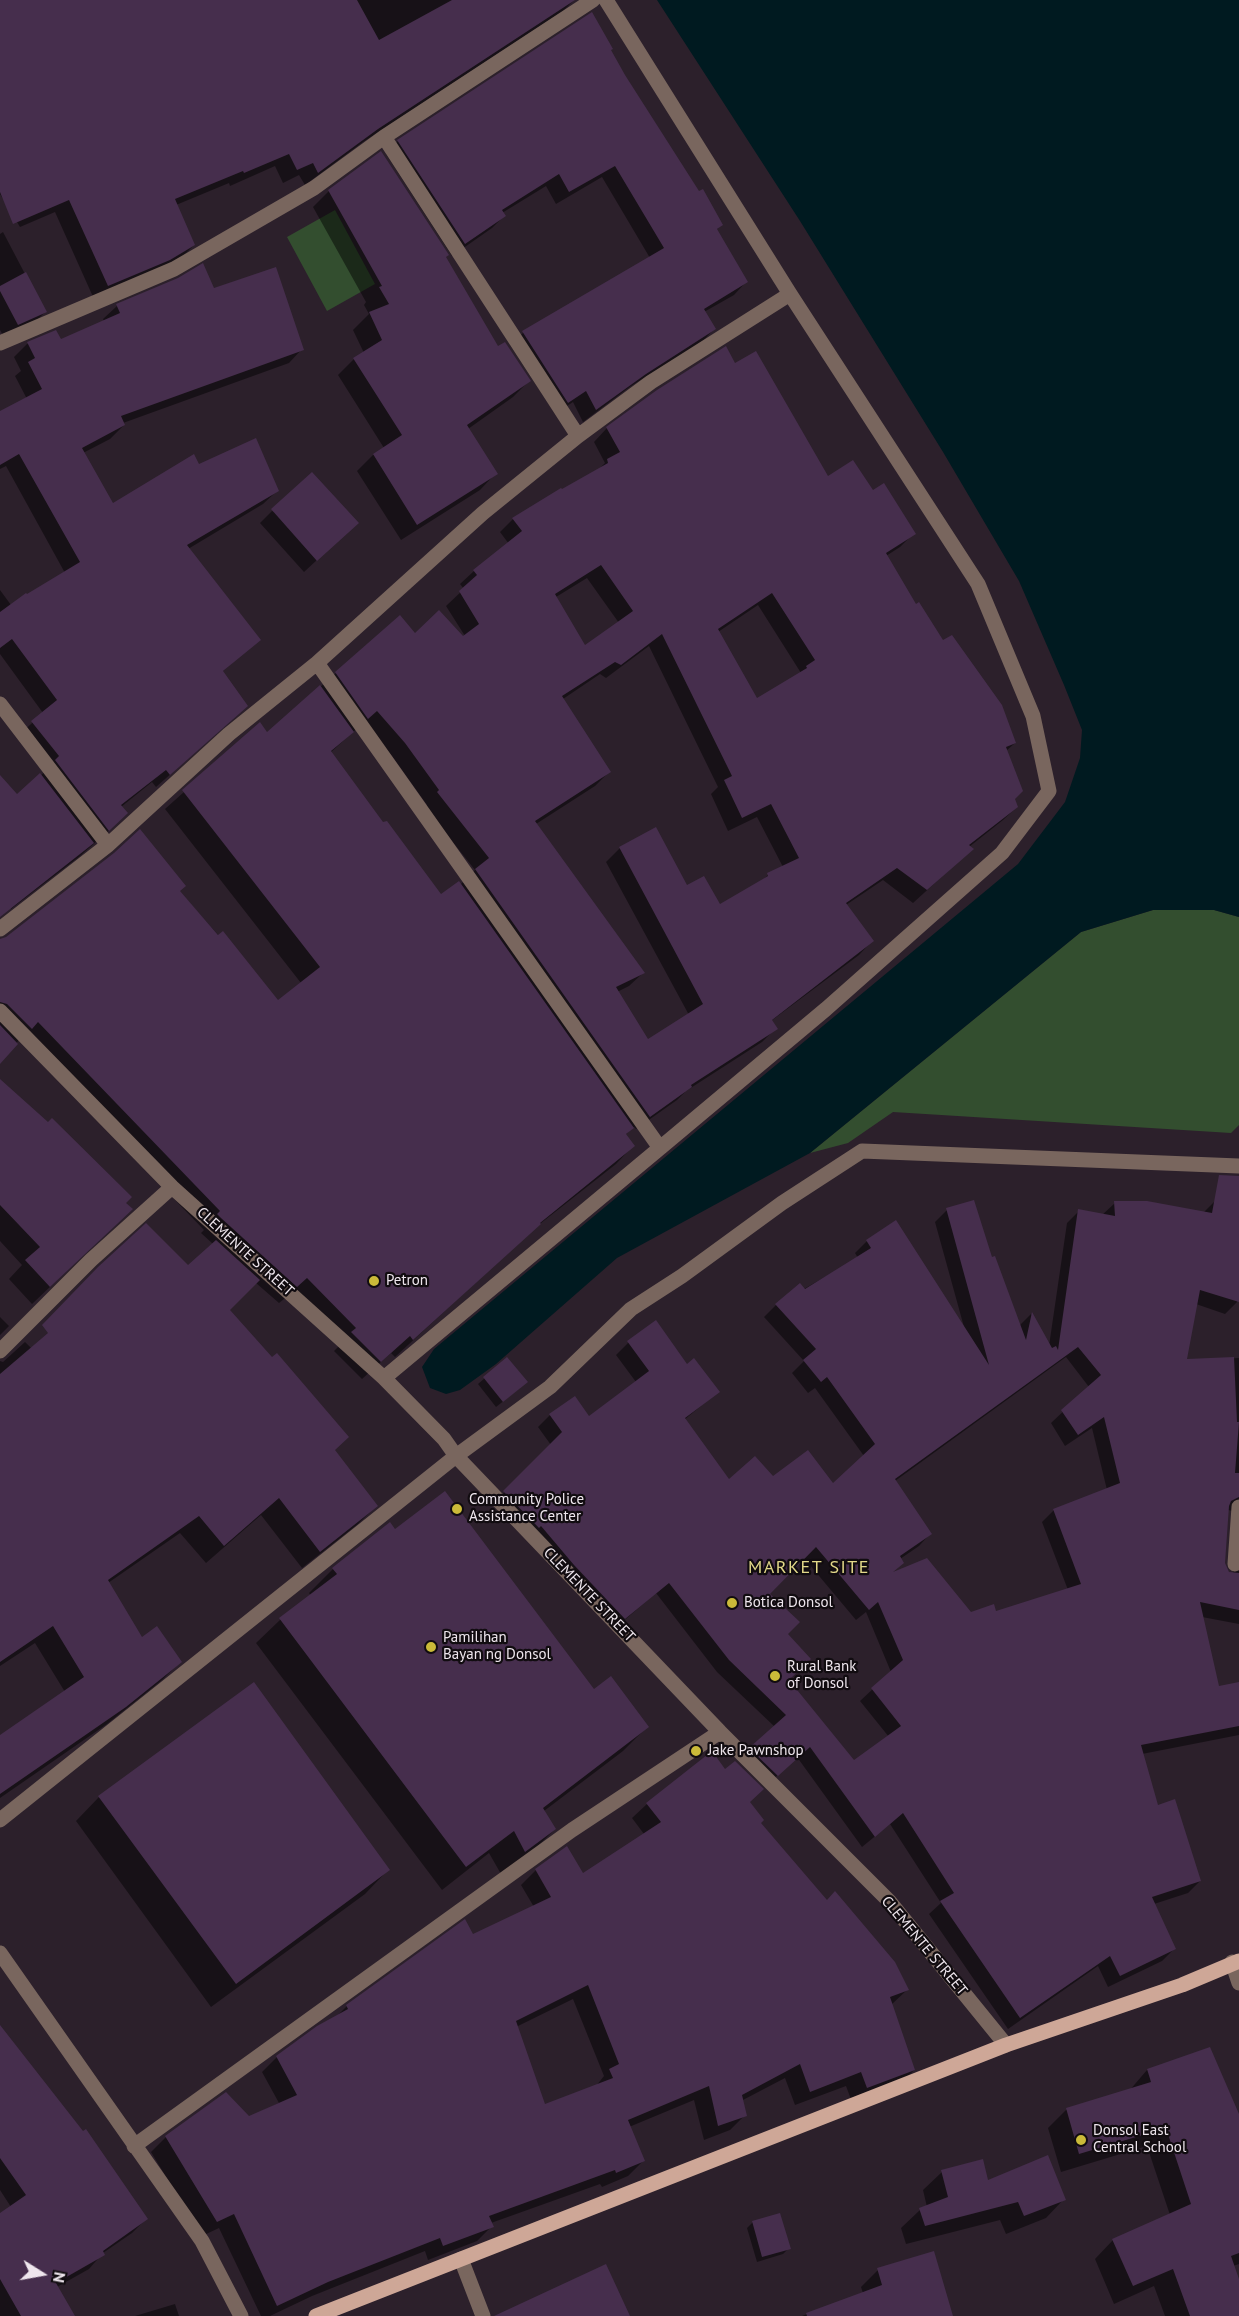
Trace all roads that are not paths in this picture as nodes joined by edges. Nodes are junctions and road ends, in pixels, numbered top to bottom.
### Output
1 (594, 0) edge
2 (606, 0) edge
3 (384, 137) junction
4 (790, 294) junction
5 (0, 343) edge
6 (578, 436) junction
7 (317, 663) junction
8 (0, 704) edge
9 (108, 845) junction
10 (0, 929) edge
11 (0, 1011) edge
12 (660, 1148) junction
13 (1239, 1166) edge
14 (172, 1187) junction
15 (0, 1351) edge
16 (384, 1378) junction
17 (456, 1456) junction
18 (1239, 1507) edge
19 (1235, 1564) dead end
20 (720, 1732) junction
21 (0, 1820) edge
22 (0, 1953) edge
23 (1236, 1961) edge
24 (1239, 1983) edge
25 (1006, 2045) junction
26 (134, 2146) junction
27 (461, 2259) junction
28 (241, 2316) edge
29 (316, 2316) edge
30 (483, 2316) edge

1 - 3 street
2 - 4 street
3 - 5 street
3 - 6 street
4 - 6 street
4 - 12 street
6 - 7 street
7 - 9 street
7 - 12 street
8 - 9 street
9 - 10 street
11 - 14 street, CLEMENTE STREET
12 - 16 street
13 - 17 street
14 - 15 street
14 - 16 street, CLEMENTE STREET
16 - 17 street, CLEMENTE STREET
17 - 20 street, CLEMENTE STREET
17 - 21 street
18 - 19 street
20 - 25 street, CLEMENTE STREET
20 - 26 street
22 - 26 street
23 - 24 street
23 - 25 main road
25 - 27 main road
26 - 28 street
27 - 29 main road
27 - 30 street

